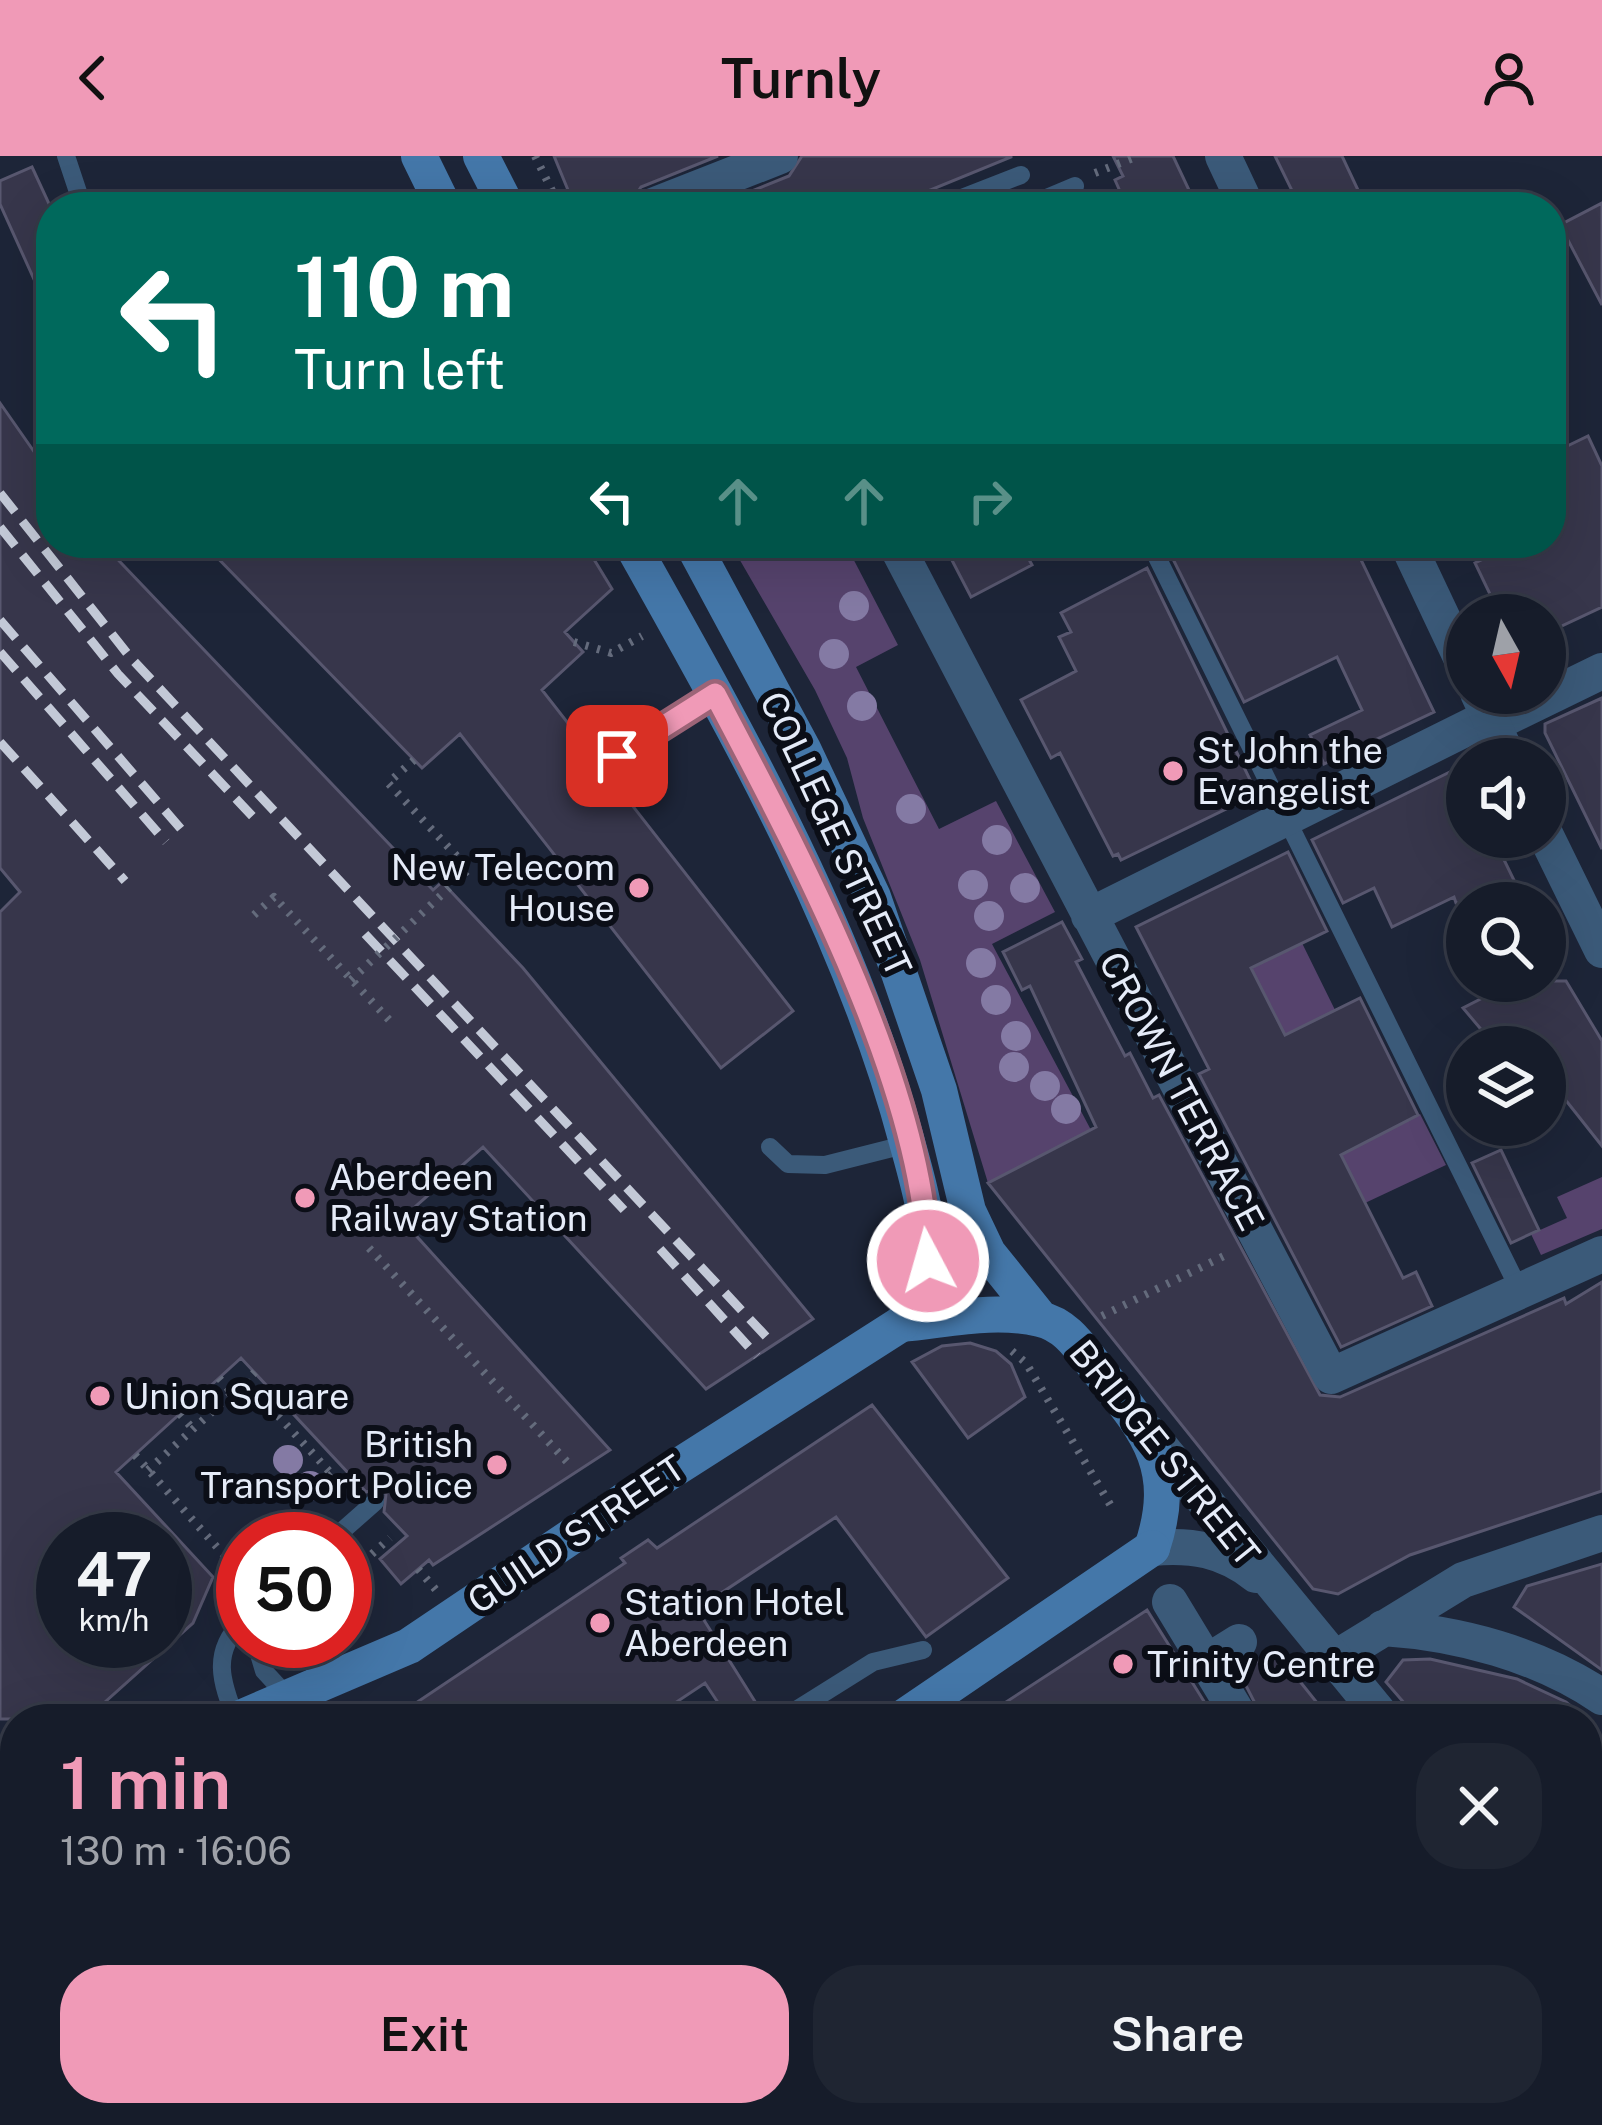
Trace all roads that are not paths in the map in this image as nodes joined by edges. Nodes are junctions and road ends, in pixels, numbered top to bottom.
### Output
1 (66, 156) edge
2 (418, 156) edge
3 (481, 156) edge
4 (780, 156) edge
5 (1223, 156) edge
6 (1021, 175) dead end
7 (1075, 186) road end
8 (78, 192) edge
9 (436, 192) edge
10 (499, 192) edge
11 (696, 192) edge
12 (964, 192) edge
13 (1060, 192) edge
14 (1240, 192) edge
15 (640, 558) edge
16 (700, 558) edge
17 (903, 558) edge
18 (1157, 558) edge
19 (1414, 558) edge
20 (1446, 626) edge
21 (1602, 671) edge
22 (1566, 684) edge
23 (715, 694) junction
24 (1481, 714) edge
25 (617, 756) dead end
26 (1286, 817) junction
27 (1557, 858) edge
28 (1089, 916) junction
29 (1602, 950) edge
30 (908, 1144) junction
31 (770, 1148) dead end
32 (1602, 1254) edge
33 (1000, 1270) joint
34 (1520, 1291) junction
35 (901, 1324) junction
36 (1055, 1326) junction
37 (1149, 1433) junction
38 (375, 1502) dead end
39 (364, 1512) edge
40 (1602, 1533) edge
41 (1152, 1548) junction
42 (1282, 1595) junction
43 (1170, 1602) dead end
44 (1383, 1628) junction
45 (1239, 1642) dead end
46 (923, 1650) dead end
47 (1334, 1659) junction
48 (1207, 1662) junction
49 (220, 1668) edge
50 (263, 1668) edge
51 (1602, 1697) edge
52 (289, 1698) junction
53 (232, 1704) edge
54 (274, 1704) edge
55 (806, 1704) edge
56 (923, 1704) edge
57 (1232, 1704) edge
58 (1372, 1704) edge

1 - 8 lane
2 - 9 main road
3 - 10 main road
4 - 11 street
5 - 14 street
6 - 12 lane
7 - 13 lane
15 - 23 main road, COLLEGE STREET
16 - 33 main road, COLLEGE STREET
17 - 28 street, CROWN TERRACE
18 - 26 lane
19 - 20 street
21 - 22 street
23 - 25 lane
23 - 30 main road, COLLEGE STREET
24 - 26 street
26 - 28 street
26 - 34 lane
27 - 29 street
28 - 34 street, CROWN TERRACE
30 - 31 lane
30 - 35 main road, COLLEGE STREET
32 - 34 street, CROWN TERRACE
33 - 36 main road, BRIDGE STREET
35 - 36 main road, BRIDGE STREET
35 - 52 main road, GUILD STREET, bridge
36 - 37 main road, BRIDGE STREET
37 - 41 main road
37 - 42 street, BRIDGE STREET
38 - 39 lane
40 - 44 street
41 - 42 street, BRIDGE STREET
41 - 56 main road, bridge
42 - 47 street, BRIDGE STREET
43 - 48 street
44 - 47 street
44 - 51 street
45 - 48 street
46 - 55 lane
47 - 58 street, BRIDGE STREET
48 - 57 street
49 - 53 lane
50 - 52 lane
52 - 54 main road, GUILD STREET

